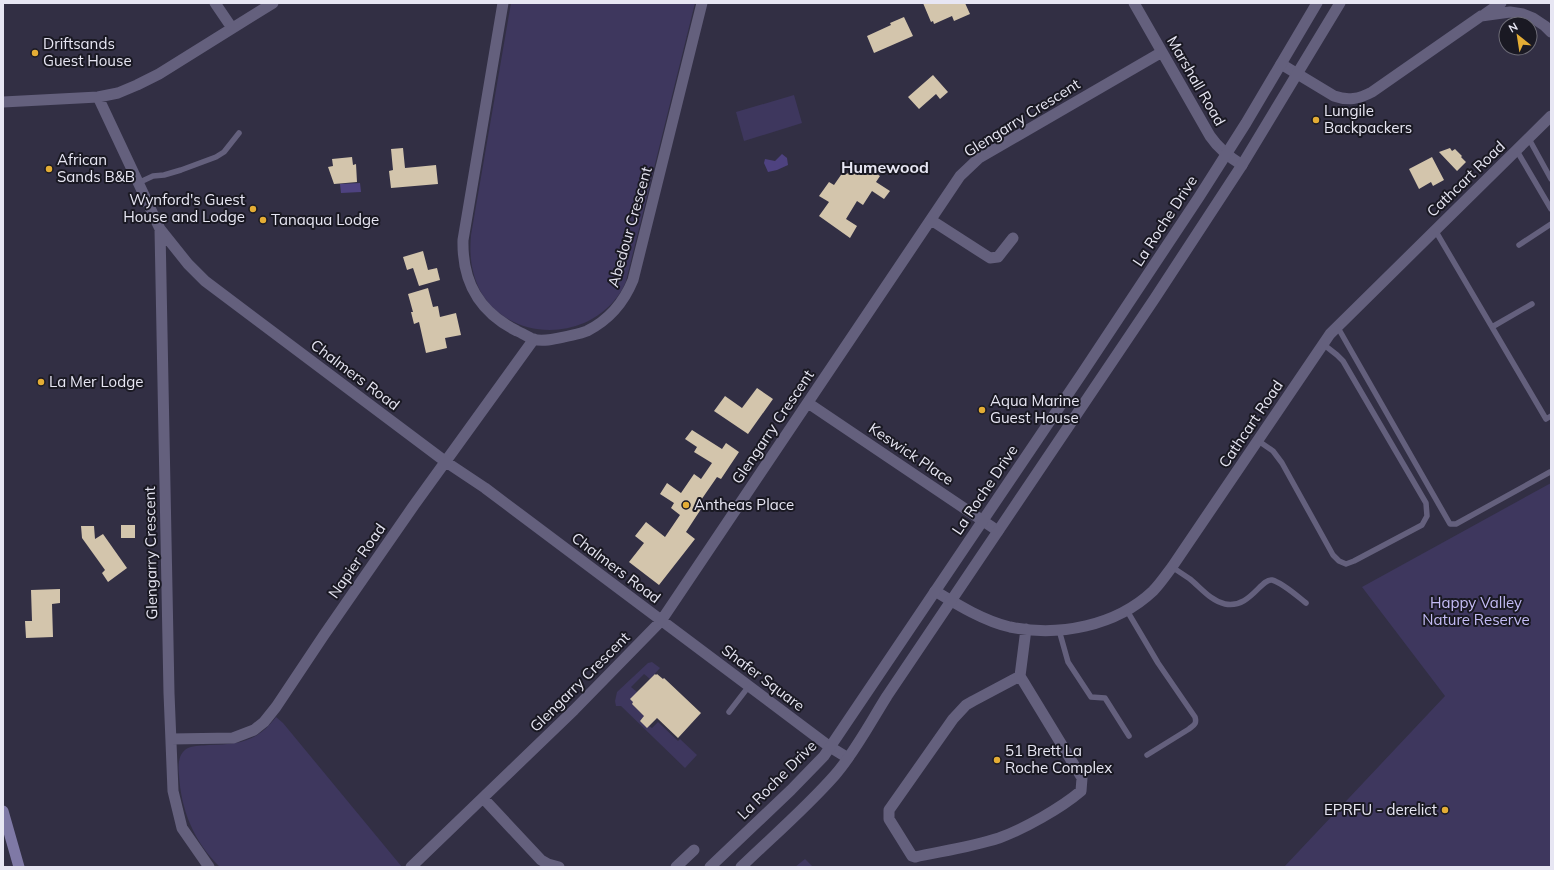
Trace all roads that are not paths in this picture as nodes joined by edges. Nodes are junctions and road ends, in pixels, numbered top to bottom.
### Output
1 (215, 3) edge
2 (274, 3) edge
3 (503, 3) edge
4 (702, 3) edge
5 (1134, 3) edge
6 (1318, 3) edge
7 (1340, 3) edge
8 (1501, 3) edge
9 (1481, 16) junction
10 (232, 28) junction
11 (1551, 32) edge
12 (1162, 52) junction
13 (1281, 64) junction
14 (1298, 75) junction
15 (98, 97) junction
16 (3, 102) edge
17 (1551, 116) edge
18 (239, 133) dead end
19 (1529, 139) junction
20 (1517, 151) junction
21 (1226, 154) junction
22 (1242, 165) junction
23 (1551, 179) edge
24 (138, 183) junction
25 (1551, 209) edge
26 (930, 220) junction
27 (1551, 224) edge
28 (160, 229) junction
29 (1435, 230) junction
30 (1013, 238) dead end
31 (1519, 245) dead end
32 (1532, 304) dead end
33 (1337, 326) junction
34 (1492, 327) junction
35 (534, 339) junction
36 (1323, 344) junction
37 (808, 402) junction
38 (1551, 416) edge
39 (1257, 440) junction
40 (446, 462) junction
41 (1550, 472) edge
42 (983, 521) junction
43 (998, 531) junction
44 (1172, 567) junction
45 (935, 591) junction
46 (952, 601) junction
47 (1306, 603) dead end
48 (1126, 609) junction
49 (661, 621) junction
50 (1026, 629) junction
51 (1059, 630) junction
52 (1020, 676) junction
53 (749, 686) junction
54 (729, 712) dead end
55 (1129, 736) dead end
56 (171, 739) junction
57 (830, 747) junction
58 (1147, 755) dead end
59 (848, 758) junction
60 (483, 798) junction
61 (3, 811) edge
62 (694, 850) dead end
63 (19, 867) edge
64 (209, 867) edge
65 (411, 867) edge
66 (559, 867) edge
67 (676, 867) edge
68 (710, 867) edge
69 (741, 867) edge

1 - 10 street
2 - 10 street
3 - 35 street, Abedour Crescent
4 - 35 street, Abedour Crescent
5 - 12 street, Marshall Road
6 - 13 street, La Roche Drive
7 - 14 street
8 - 9 street
9 - 11 street
9 - 14 street
10 - 15 street
12 - 21 street, Marshall Road
12 - 26 street, Glengarry Crescent
13 - 14 street
13 - 21 street, La Roche Drive
14 - 22 street
15 - 16 street
15 - 24 street, Chalmers Road
17 - 19 street, Cathcart Road
18 - 24 lane
19 - 20 street, Cathcart Road
19 - 23 lane
20 - 25 lane
20 - 29 street, Cathcart Road
21 - 22 street, Marshall Road
21 - 42 street, La Roche Drive
22 - 43 street
24 - 28 street, Chalmers Road
26 - 30 street
26 - 37 street, Glengarry Crescent
27 - 31 lane
28 - 40 street, Chalmers Road
28 - 56 street, Glengarry Crescent
29 - 33 street, Cathcart Road
29 - 34 lane
32 - 34 lane
33 - 36 street, Cathcart Road
33 - 41 lane
34 - 38 lane
35 - 40 street, Napier Road
36 - 39 street, Cathcart Road
36 - 39 lane
37 - 42 street, Keswick Place
37 - 49 street, Glengarry Crescent
39 - 44 street, Cathcart Road
40 - 49 street, Chalmers Road
40 - 56 street, Napier Road
42 - 43 street, Keswick Place
42 - 45 street, La Roche Drive
43 - 46 street
44 - 47 lane
44 - 48 street, Cathcart Road
45 - 46 street, Cathcart Road
45 - 57 street, La Roche Drive
46 - 50 street, Cathcart Road
46 - 59 street
48 - 51 street, Cathcart Road
48 - 58 lane
49 - 53 street, Shafer Square
49 - 60 street, Glengarry Crescent
50 - 51 street, Cathcart Road
50 - 52 street
51 - 55 lane
52 - 52 street
53 - 54 lane
53 - 57 street, Shafer Square
56 - 64 street, Glengarry Crescent
57 - 59 street, Shafer Square
57 - 68 street, La Roche Drive
59 - 69 street
60 - 65 street, Glengarry Crescent
60 - 66 street
61 - 63 main road
62 - 67 street

